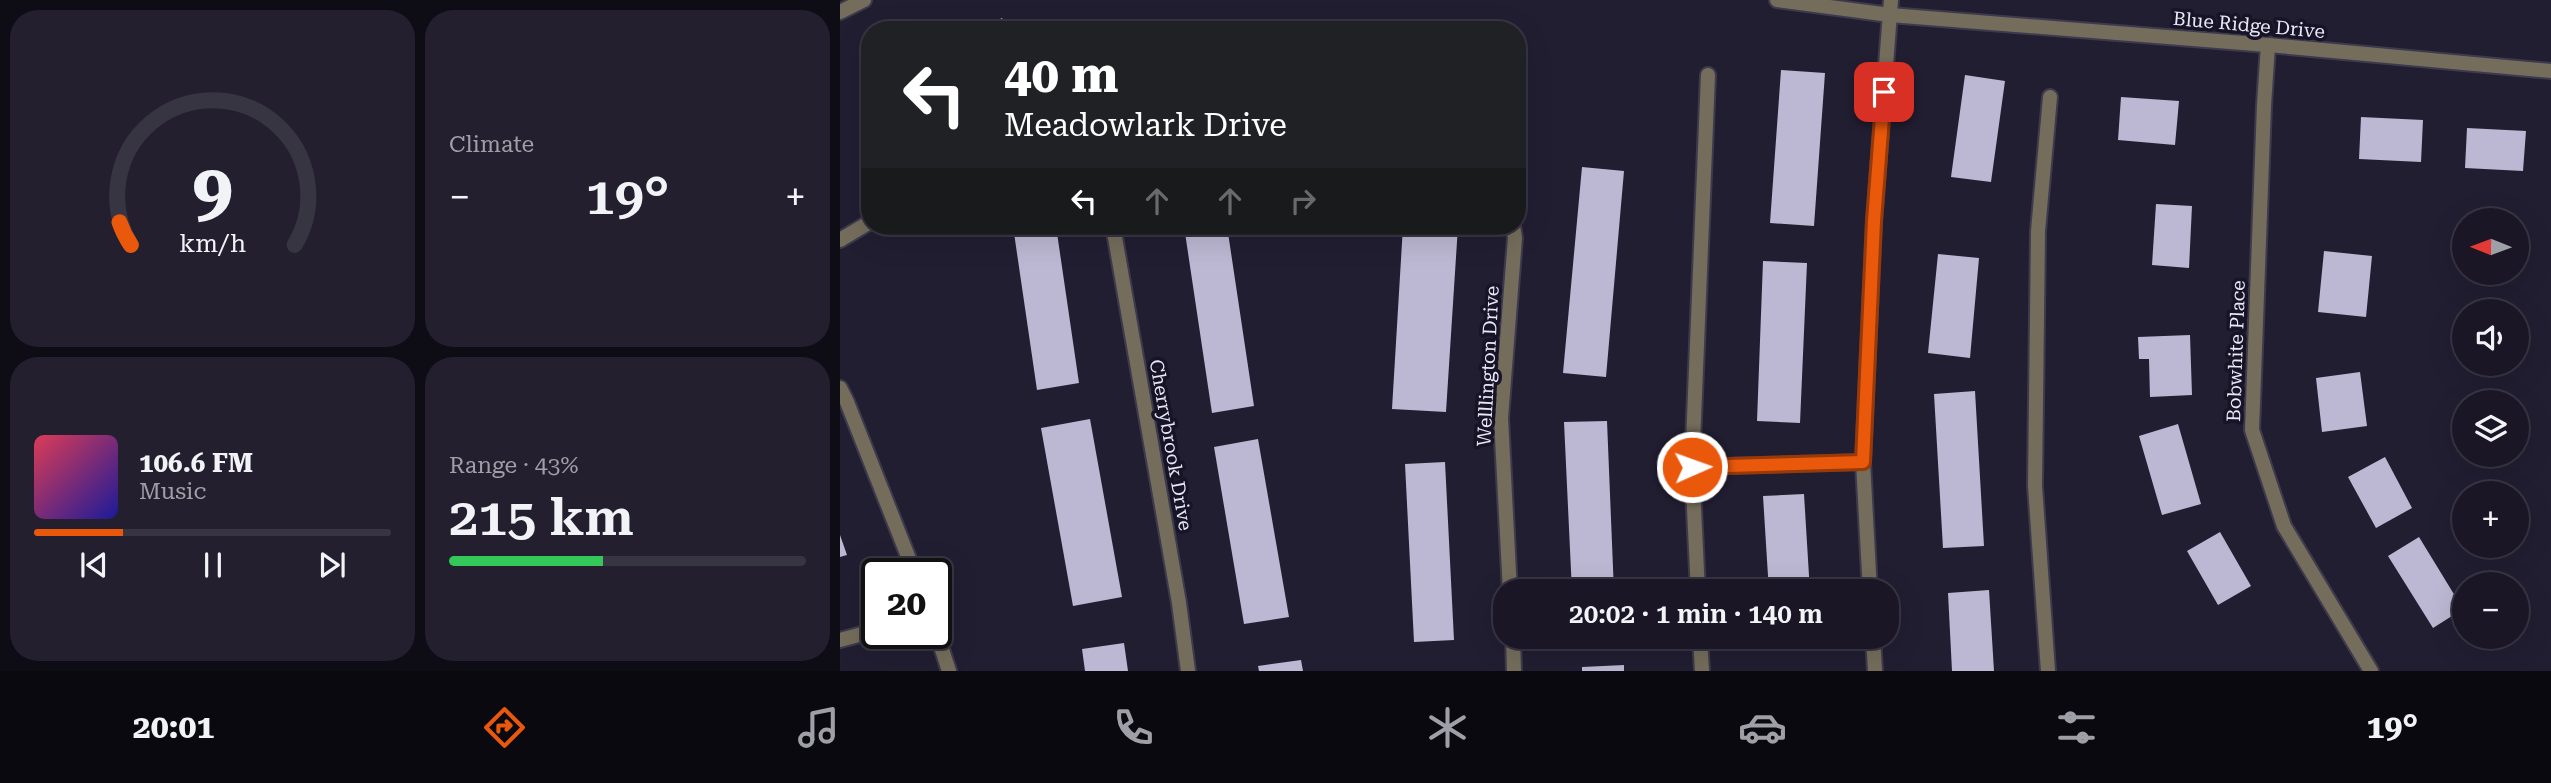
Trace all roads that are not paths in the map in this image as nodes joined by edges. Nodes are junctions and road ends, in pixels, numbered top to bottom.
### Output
1 (864, 0) edge
2 (1777, 0) edge
3 (1891, 7) edge
4 (840, 12) edge
5 (2268, 45) junction
6 (2551, 71) edge
7 (1708, 75) dead end
8 (2050, 97) dead end
9 (861, 227) edge
10 (1115, 235) edge
11 (1514, 235) edge
12 (840, 240) edge
13 (840, 388) edge
14 (1863, 462) junction
15 (1692, 467) junction
16 (909, 558) edge
17 (1509, 579) edge
18 (1697, 579) edge
19 (1869, 579) edge
20 (861, 635) edge
21 (840, 640) edge
22 (942, 649) edge
23 (1513, 649) edge
24 (1701, 649) edge
25 (1874, 649) edge
26 (949, 671) edge
27 (1188, 671) edge
28 (1514, 671) edge
29 (1702, 671) edge
30 (1875, 671) edge
31 (2048, 671) edge
32 (2371, 671) edge

1 - 4 street
2 - 3 street, Blue Ridge Drive
3 - 5 street, Blue Ridge Drive
3 - 14 street
5 - 6 street, Blue Ridge Drive
5 - 32 street, Bobwhite Place
7 - 15 street
8 - 31 street
9 - 12 street
10 - 27 street, Cherrybrook Drive
11 - 17 street, Welllington Drive
13 - 16 street
14 - 15 street
14 - 19 street
15 - 18 street
20 - 21 street
22 - 26 street
23 - 28 street
24 - 29 street
25 - 30 street

